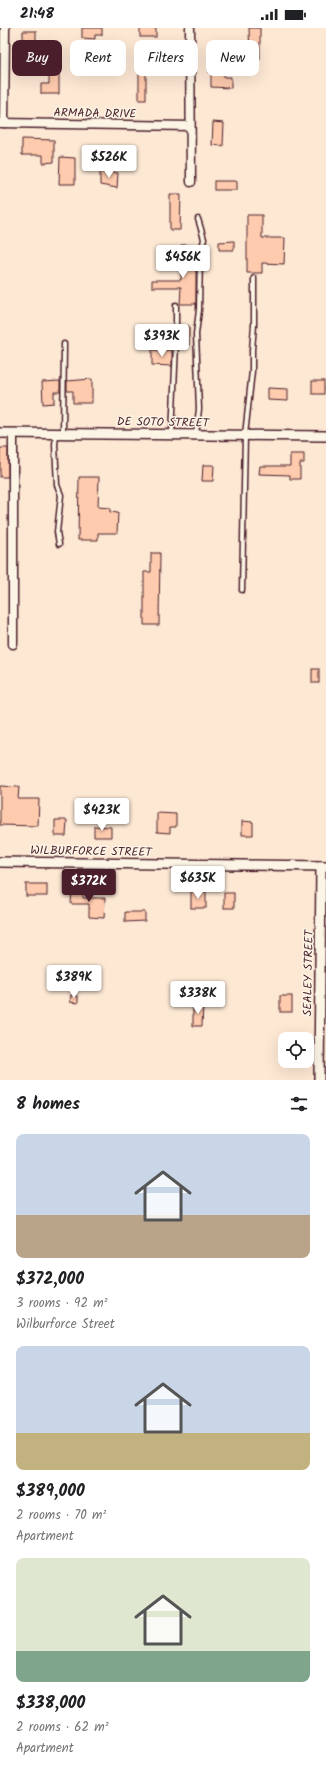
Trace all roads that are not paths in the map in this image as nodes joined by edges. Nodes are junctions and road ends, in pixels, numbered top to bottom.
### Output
1 (5, 28) edge
2 (190, 28) edge
3 (2, 123) edge
4 (190, 126) junction
5 (191, 182) dead end
6 (198, 219) dead end
7 (254, 278) dead end
8 (176, 305) dead end
9 (64, 344) dead end
10 (0, 433) edge
11 (13, 433) junction
12 (60, 433) junction
13 (172, 434) junction
14 (196, 435) junction
15 (245, 435) junction
16 (326, 436) edge
17 (59, 544) dead end
18 (242, 590) dead end
19 (13, 644) dead end
20 (0, 862) edge
21 (324, 866) edge
22 (320, 1080) edge

1 - 3 street
2 - 4 street
3 - 4 street, ARMADA DRIVE
4 - 5 street
6 - 14 lane
7 - 15 lane
8 - 13 lane
9 - 12 lane
10 - 11 street, DE SOTO STREET
11 - 12 street, DE SOTO STREET
11 - 19 street
12 - 13 street, DE SOTO STREET
12 - 17 lane
13 - 14 street, DE SOTO STREET
14 - 15 street, DE SOTO STREET
15 - 16 street, DE SOTO STREET
15 - 18 lane
20 - 21 street, WILBURFORCE STREET
21 - 22 street, SEALEY STREET

